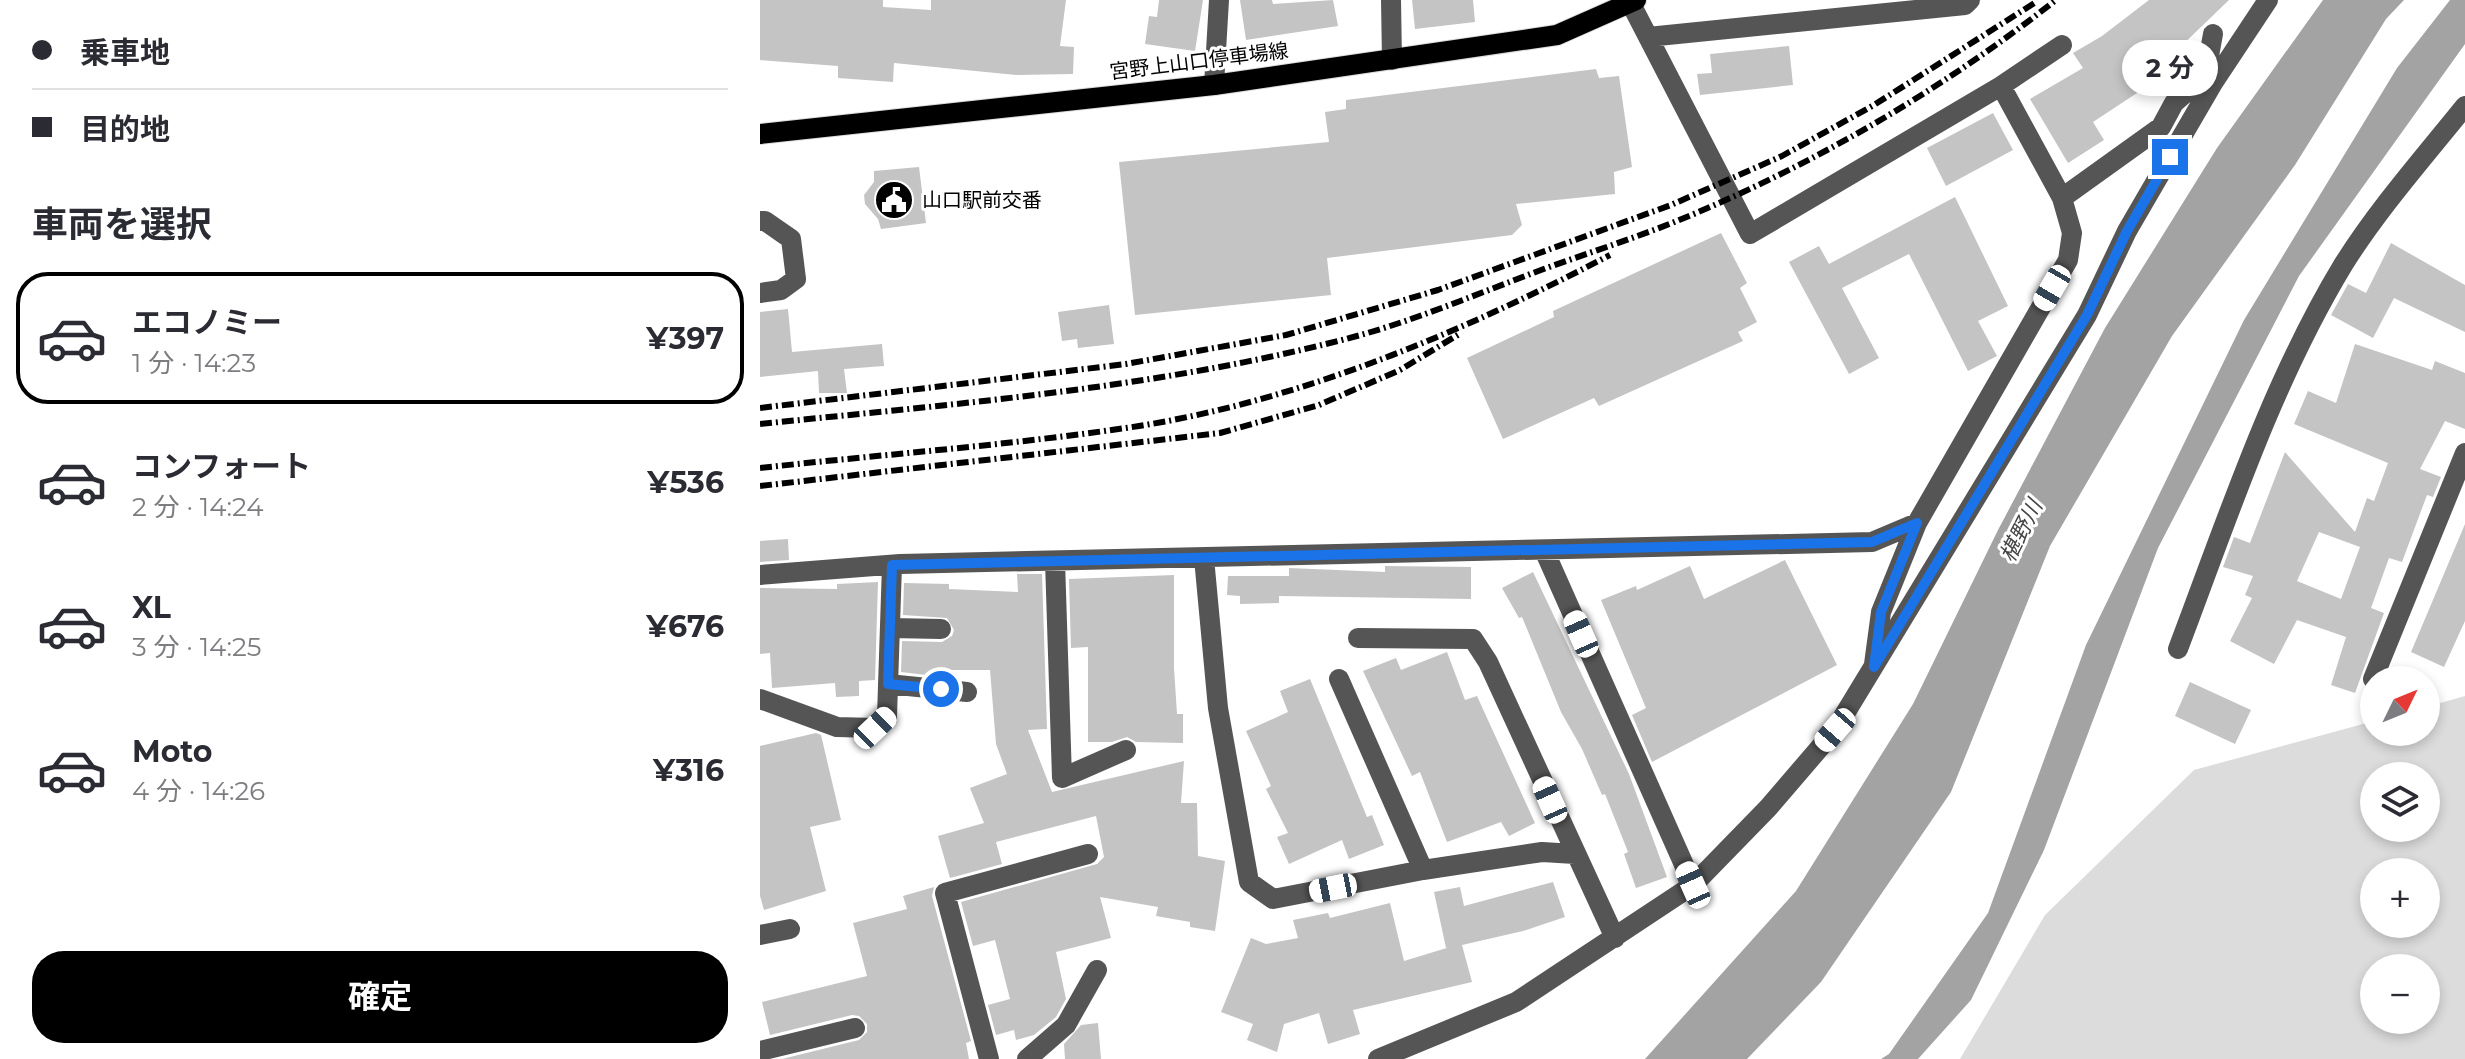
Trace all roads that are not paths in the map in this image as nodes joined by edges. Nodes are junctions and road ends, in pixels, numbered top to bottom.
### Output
1 (1219, 0) edge
2 (1391, 0) edge
3 (1970, 0) edge
4 (2268, 0) edge
5 (1633, 2) edge
6 (2213, 34) dead end
7 (1648, 37) junction
8 (2062, 45) dead end
9 (1392, 60) junction
10 (2207, 81) junction
11 (1214, 85) junction
12 (2001, 86) junction
13 (2465, 106) edge
14 (760, 134) edge
15 (2062, 198) junction
16 (760, 221) edge
17 (760, 293) edge
18 (2465, 453) edge
19 (1917, 523) junction
20 (1544, 550) junction
21 (1204, 558) junction
22 (1055, 561) junction
23 (892, 565) junction
24 (760, 575) edge
25 (891, 628) junction
26 (941, 629) dead end
27 (1358, 638) dead end
28 (2178, 649) dead end
29 (2378, 666) edge
30 (1874, 667) junction
31 (1339, 679) dead end
32 (888, 684) junction
33 (967, 692) dead end
34 (760, 699) edge
35 (1126, 750) dead end
36 (1088, 854) dead end
37 (1575, 854) junction
38 (1423, 870) junction
39 (1693, 885) junction
40 (790, 929) dead end
41 (760, 935) edge
42 (1615, 938) junction
43 (1097, 970) dead end
44 (855, 1028) dead end
45 (760, 1051) edge
46 (989, 1059) edge
47 (1027, 1059) edge
48 (1378, 1059) edge

1 - 11 street
2 - 9 street
3 - 7 street
4 - 10 street
5 - 7 street
5 - 9 main road, 宮野上山口停車場線
6 - 10 street
7 - 12 street
8 - 12 street
9 - 11 main road, 宮野上山口停車場線
10 - 15 street
10 - 30 street
11 - 14 main road, 宮野上山口停車場線
12 - 15 street
13 - 28 street
15 - 19 street
16 - 17 street
18 - 29 street
19 - 20 street
19 - 30 street
20 - 21 street
20 - 39 street
21 - 22 street
21 - 38 street
22 - 23 street
22 - 35 street
23 - 24 street
23 - 25 street
25 - 26 street
25 - 32 street
27 - 37 street
30 - 39 street
31 - 38 street
32 - 33 street
32 - 34 street
36 - 46 street
37 - 38 street
37 - 42 street
39 - 42 street
40 - 41 street
42 - 48 street
43 - 47 street
44 - 45 street

